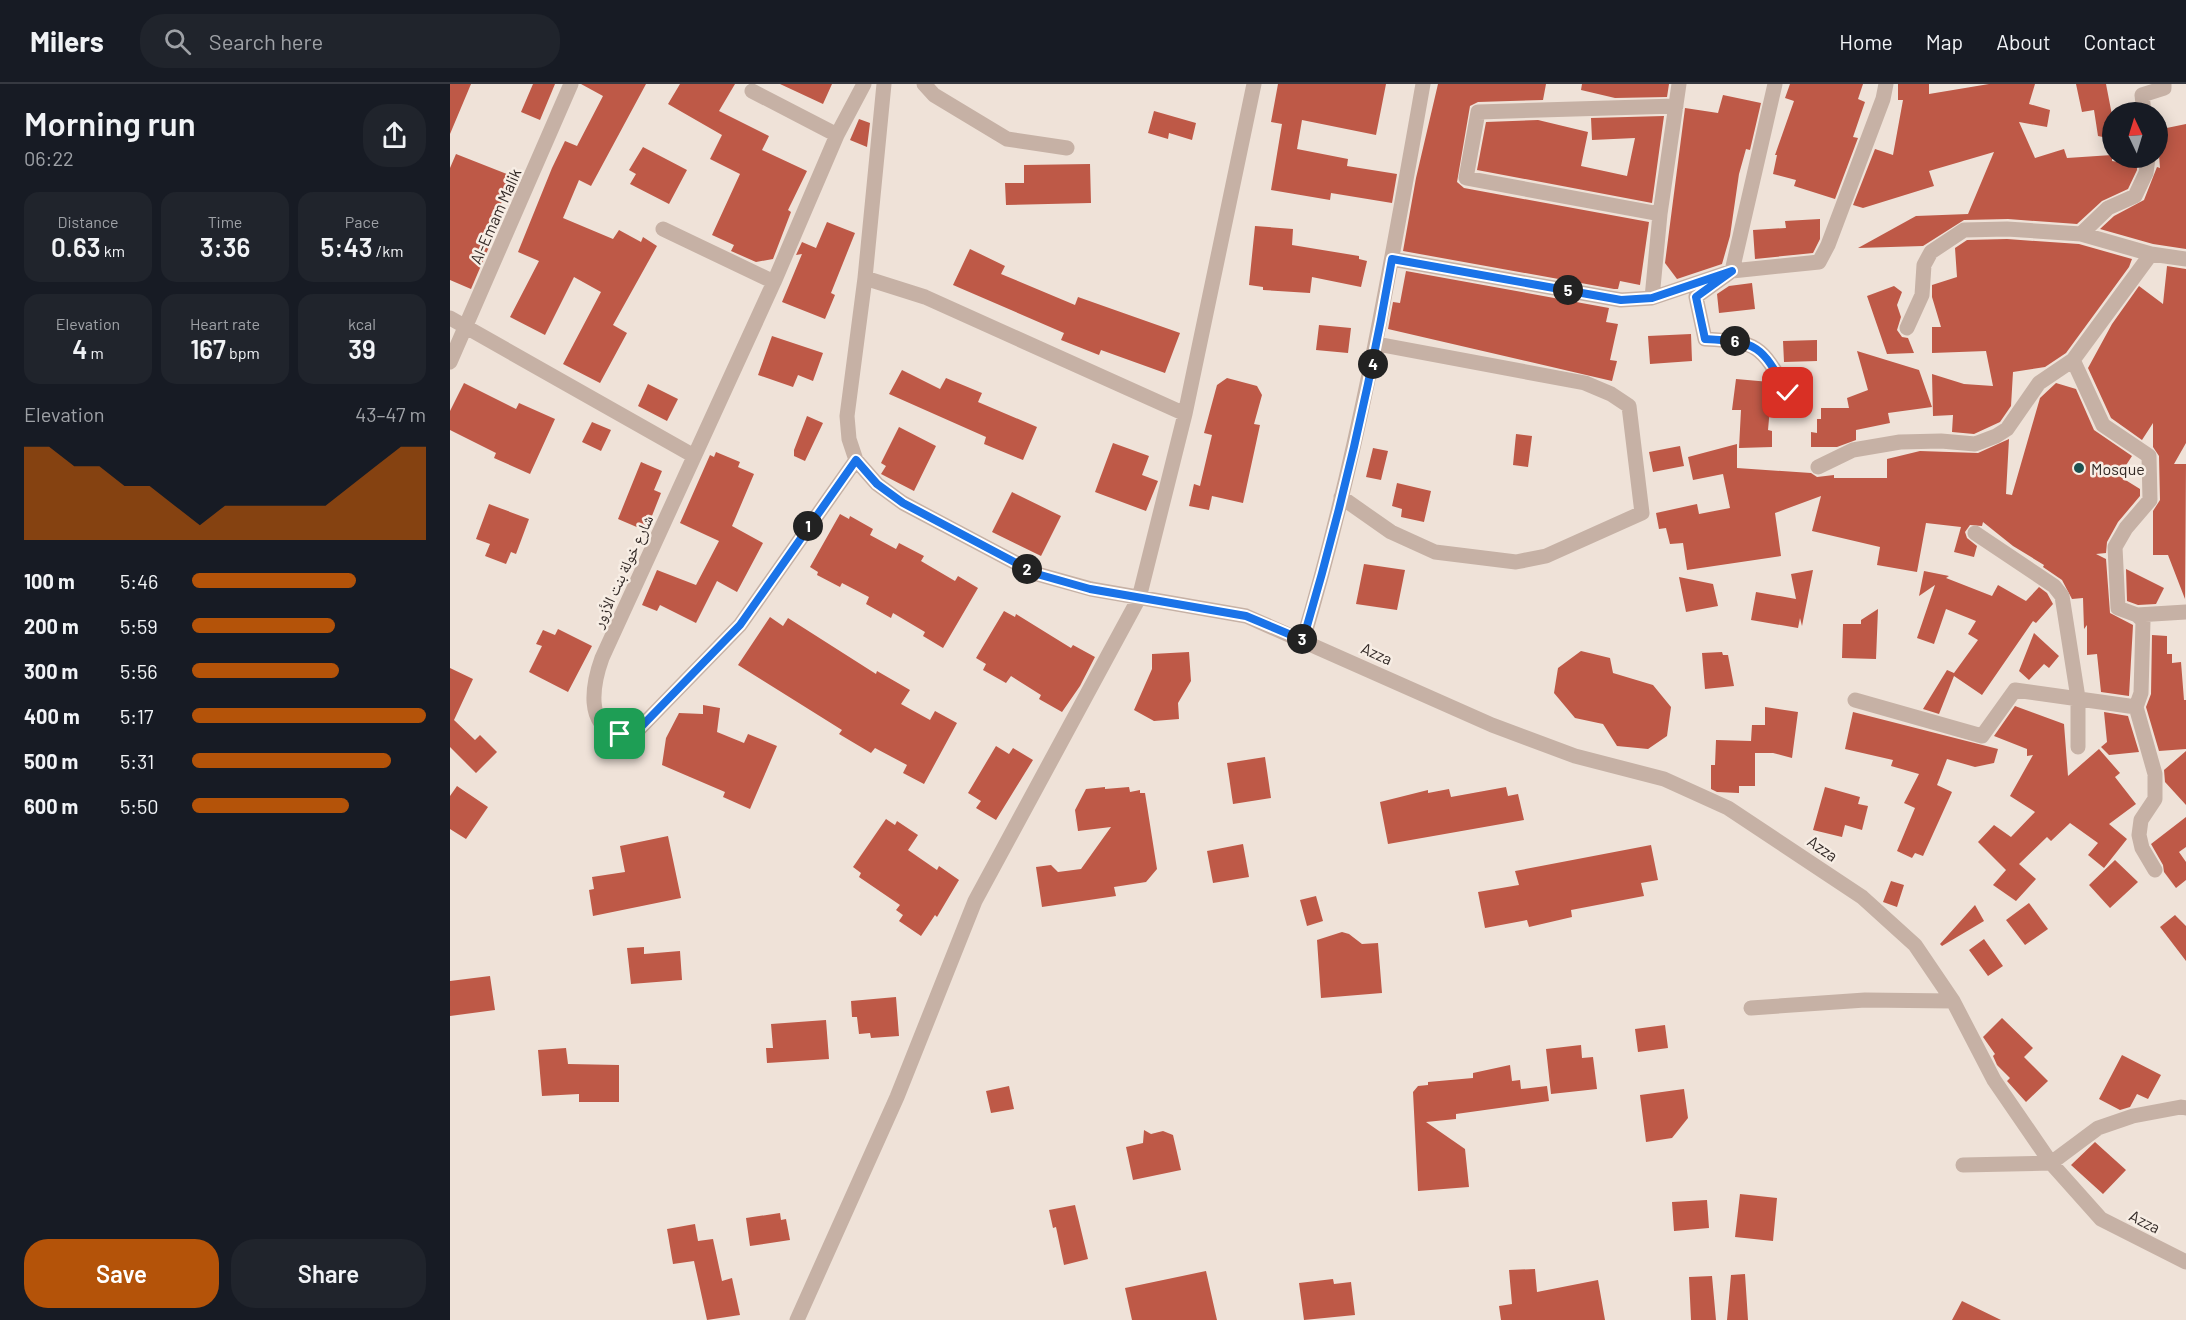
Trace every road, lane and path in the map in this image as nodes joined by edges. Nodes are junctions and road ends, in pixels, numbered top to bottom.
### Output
1 (572, 84) edge
2 (864, 84) edge
3 (884, 84) edge
4 (924, 84) edge
5 (1254, 84) edge
6 (1423, 84) edge
7 (1679, 84) edge
8 (1775, 84) edge
9 (1886, 84) edge
10 (2164, 84) edge
11 (752, 91) dead end
12 (2143, 102) edge
13 (1676, 106) junction
14 (837, 135) junction
15 (1067, 148) dead end
16 (2147, 168) edge
17 (1660, 214) junction
18 (663, 229) dead end
19 (2081, 234) junction
20 (2151, 254) junction
21 (1392, 259) junction
22 (2186, 259) edge
23 (1732, 271) junction
24 (865, 278) junction
25 (774, 282) junction
26 (1652, 298) junction
27 (450, 318) edge
28 (466, 325) junction
29 (1907, 328) dead end
30 (1377, 344) junction
31 (2073, 360) junction
32 (450, 362) edge
33 (1788, 393) dead end
34 (1185, 414) junction
35 (694, 456) junction
36 (856, 460) junction
37 (1818, 467) dead end
38 (1341, 497) junction
39 (1974, 533) dead end
40 (1139, 598) junction
41 (2186, 612) edge
42 (2137, 615) junction
43 (1303, 640) junction
44 (2078, 698) junction
45 (1855, 700) dead end
46 (2136, 707) junction
47 (2078, 747) dead end
48 (2155, 870) dead end
49 (1953, 1001) junction
50 (1751, 1008) dead end
51 (2186, 1108) edge
52 (2051, 1163) junction
53 (1963, 1165) dead end
54 (2186, 1262) edge
55 (797, 1320) edge

1 - 28 street, Al-Emam Malik
2 - 14 street, شارع خولة بنت الأزور
3 - 24 street
4 - 15 street
5 - 34 street
6 - 21 street
7 - 13 street
8 - 23 street
9 - 23 street
10 - 12 street
11 - 14 street
13 - 17 street
13 - 17 street
14 - 25 street, شارع خولة بنت الأزور
16 - 19 street
17 - 26 street
18 - 25 street
19 - 20 street
19 - 29 street
20 - 22 street
20 - 31 street
21 - 26 street
21 - 30 street
23 - 26 street
23 - 33 street
24 - 34 street
24 - 36 street
25 - 35 street, شارع خولة بنت الأزور
27 - 28 street
28 - 32 street, Al-Emam Malik
28 - 35 street
30 - 38 street
30 - 38 street
31 - 37 street
31 - 42 street
34 - 40 street
35 - 36 street, شارع خولة بنت الأزور
36 - 40 street, Azza
38 - 43 street
39 - 44 street
40 - 43 street, Azza
40 - 55 street
41 - 42 street
42 - 46 street
43 - 49 street, Azza
44 - 45 street
44 - 46 street
44 - 47 street
46 - 48 street
49 - 50 street
49 - 52 street, Azza
51 - 52 street
52 - 53 street
52 - 54 street, Azza

